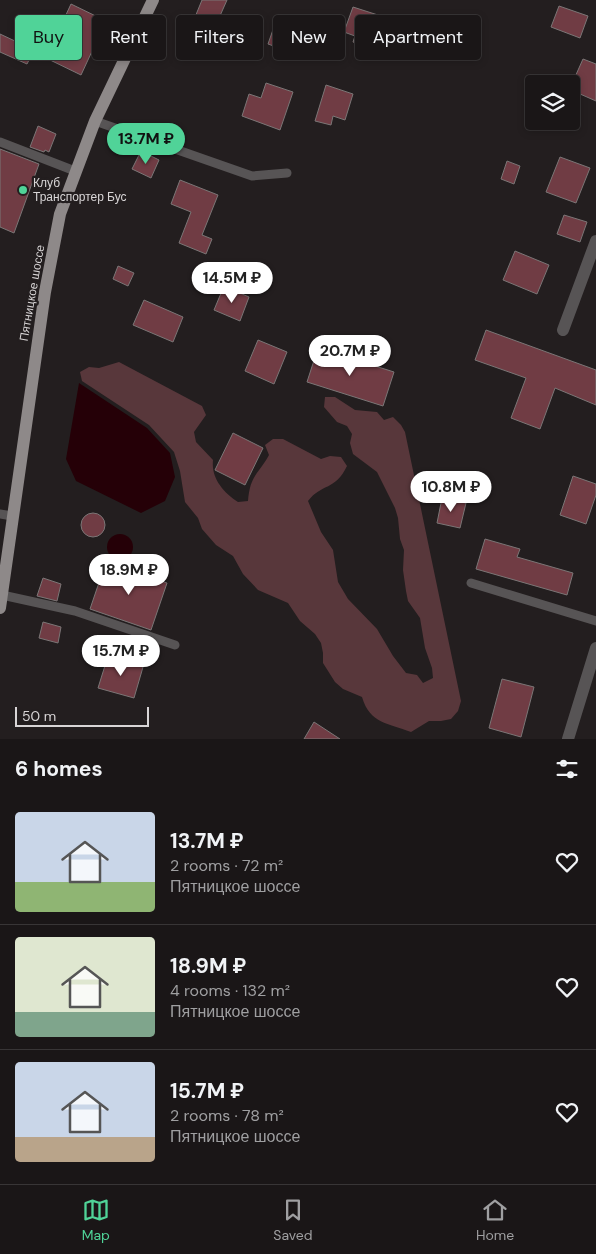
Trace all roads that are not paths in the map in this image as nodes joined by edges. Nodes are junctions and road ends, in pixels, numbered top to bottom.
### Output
1 (153, 0) edge
2 (95, 121) junction
3 (0, 142) edge
4 (75, 171) junction
5 (287, 173) dead end
6 (596, 240) edge
7 (563, 330) dead end
8 (6, 515) edge
9 (472, 583) dead end
10 (2, 595) junction
11 (0, 608) edge
12 (596, 621) edge
13 (175, 645) dead end
14 (596, 648) edge
15 (568, 739) edge

1 - 2 main road, Пятницкое шоссе
2 - 4 main road, Пятницкое шоссе
2 - 5 lane
3 - 4 lane
4 - 8 main road, Пятницкое шоссе
6 - 7 street
8 - 10 main road, Пятницкое шоссе
9 - 12 lane
10 - 11 main road, Пятницкое шоссе
10 - 13 lane
14 - 15 street

